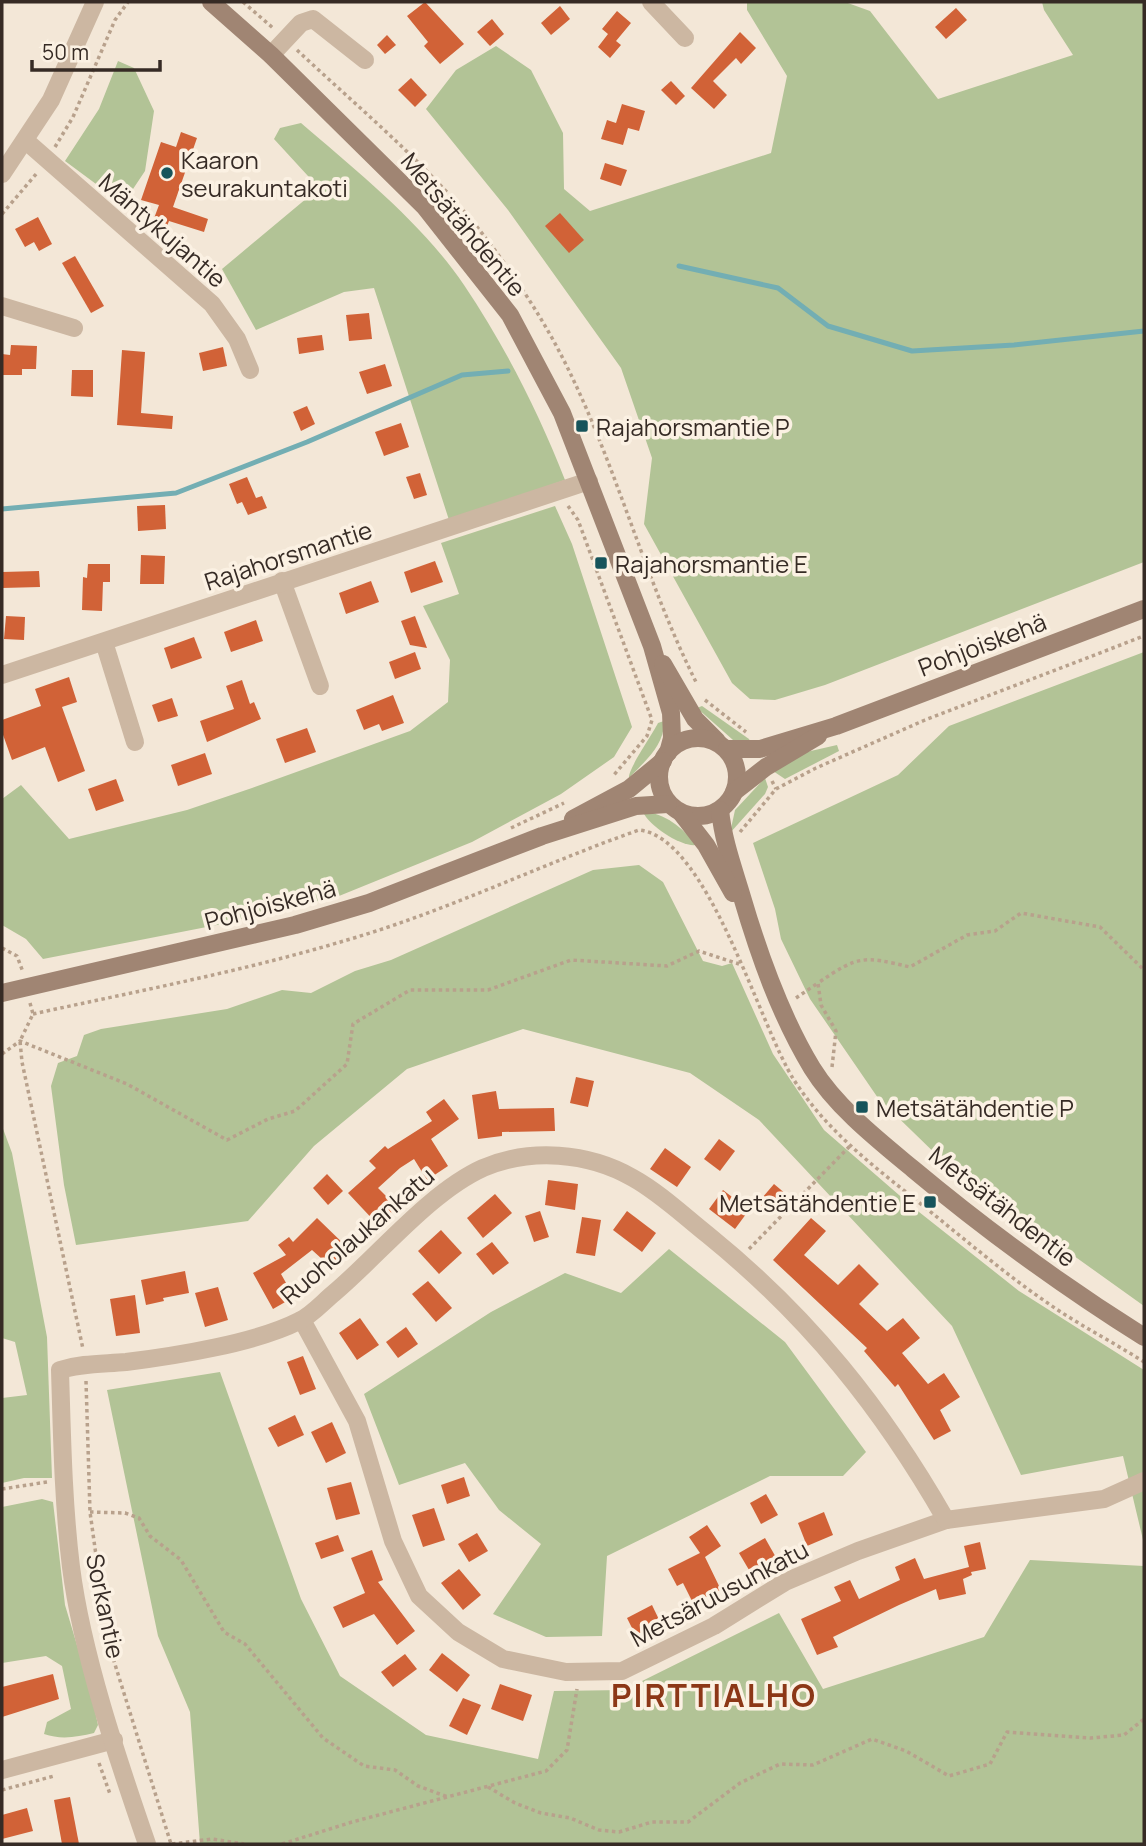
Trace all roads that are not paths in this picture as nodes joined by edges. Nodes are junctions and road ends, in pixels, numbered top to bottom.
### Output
1 (95, 2) edge
2 (211, 2) edge
3 (651, 2) edge
4 (685, 38) dead end
5 (271, 55) junction
6 (365, 60) dead end
7 (26, 141) junction
8 (2, 174) edge
9 (2, 306) edge
10 (74, 328) dead end
11 (250, 370) dead end
12 (589, 481) junction
13 (282, 582) junction
14 (1144, 609) edge
15 (104, 642) junction
16 (652, 646) junction
17 (2, 675) edge
18 (320, 686) dead end
19 (836, 726) junction
20 (135, 742) dead end
21 (722, 746) junction
22 (666, 757) junction
23 (733, 792) junction
24 (675, 809) junction
25 (720, 810) junction
26 (542, 836) junction
27 (747, 916) junction
28 (2, 993) edge
29 (302, 1320) junction
30 (1144, 1337) edge
31 (60, 1370) joint
32 (1144, 1481) edge
33 (946, 1520) junction
34 (114, 1740) junction
35 (2, 1770) edge
36 (148, 1844) edge

1 - 7 street
2 - 5 main road, Metsätähdentie
3 - 4 street
5 - 6 street
5 - 12 main road, Metsätähdentie
7 - 8 street
7 - 11 street, Mäntykujantie
9 - 10 street
12 - 13 street, Rajahorsmantie
12 - 16 main road, Metsätähdentie
13 - 15 street, Rajahorsmantie
13 - 18 street
14 - 19 main road, Pohjoiskehä
15 - 17 street, Rajahorsmantie
15 - 20 street
16 - 21 main road, Metsätähdentie
16 - 22 main road, Metsätähdentie
19 - 21 main road, Pohjoiskehä
19 - 23 main road, Pohjoiskehä
21 - 22 main road
21 - 23 main road
22 - 24 main road
22 - 26 main road, Pohjoiskehä
23 - 25 main road
24 - 25 main road
24 - 26 main road, Pohjoiskehä
24 - 27 main road, Metsätähdentie
25 - 27 main road, Metsätähdentie
26 - 28 main road, Pohjoiskehä
27 - 30 main road, Metsätähdentie
29 - 31 street, Ruoholaukankatu
29 - 33 street, Ruoholaukankatu
29 - 33 street, Metsäruusunkatu
31 - 34 street, Sorkantie
32 - 33 street, Metsäruusunkatu
34 - 35 street
34 - 36 street, Sorkantie

